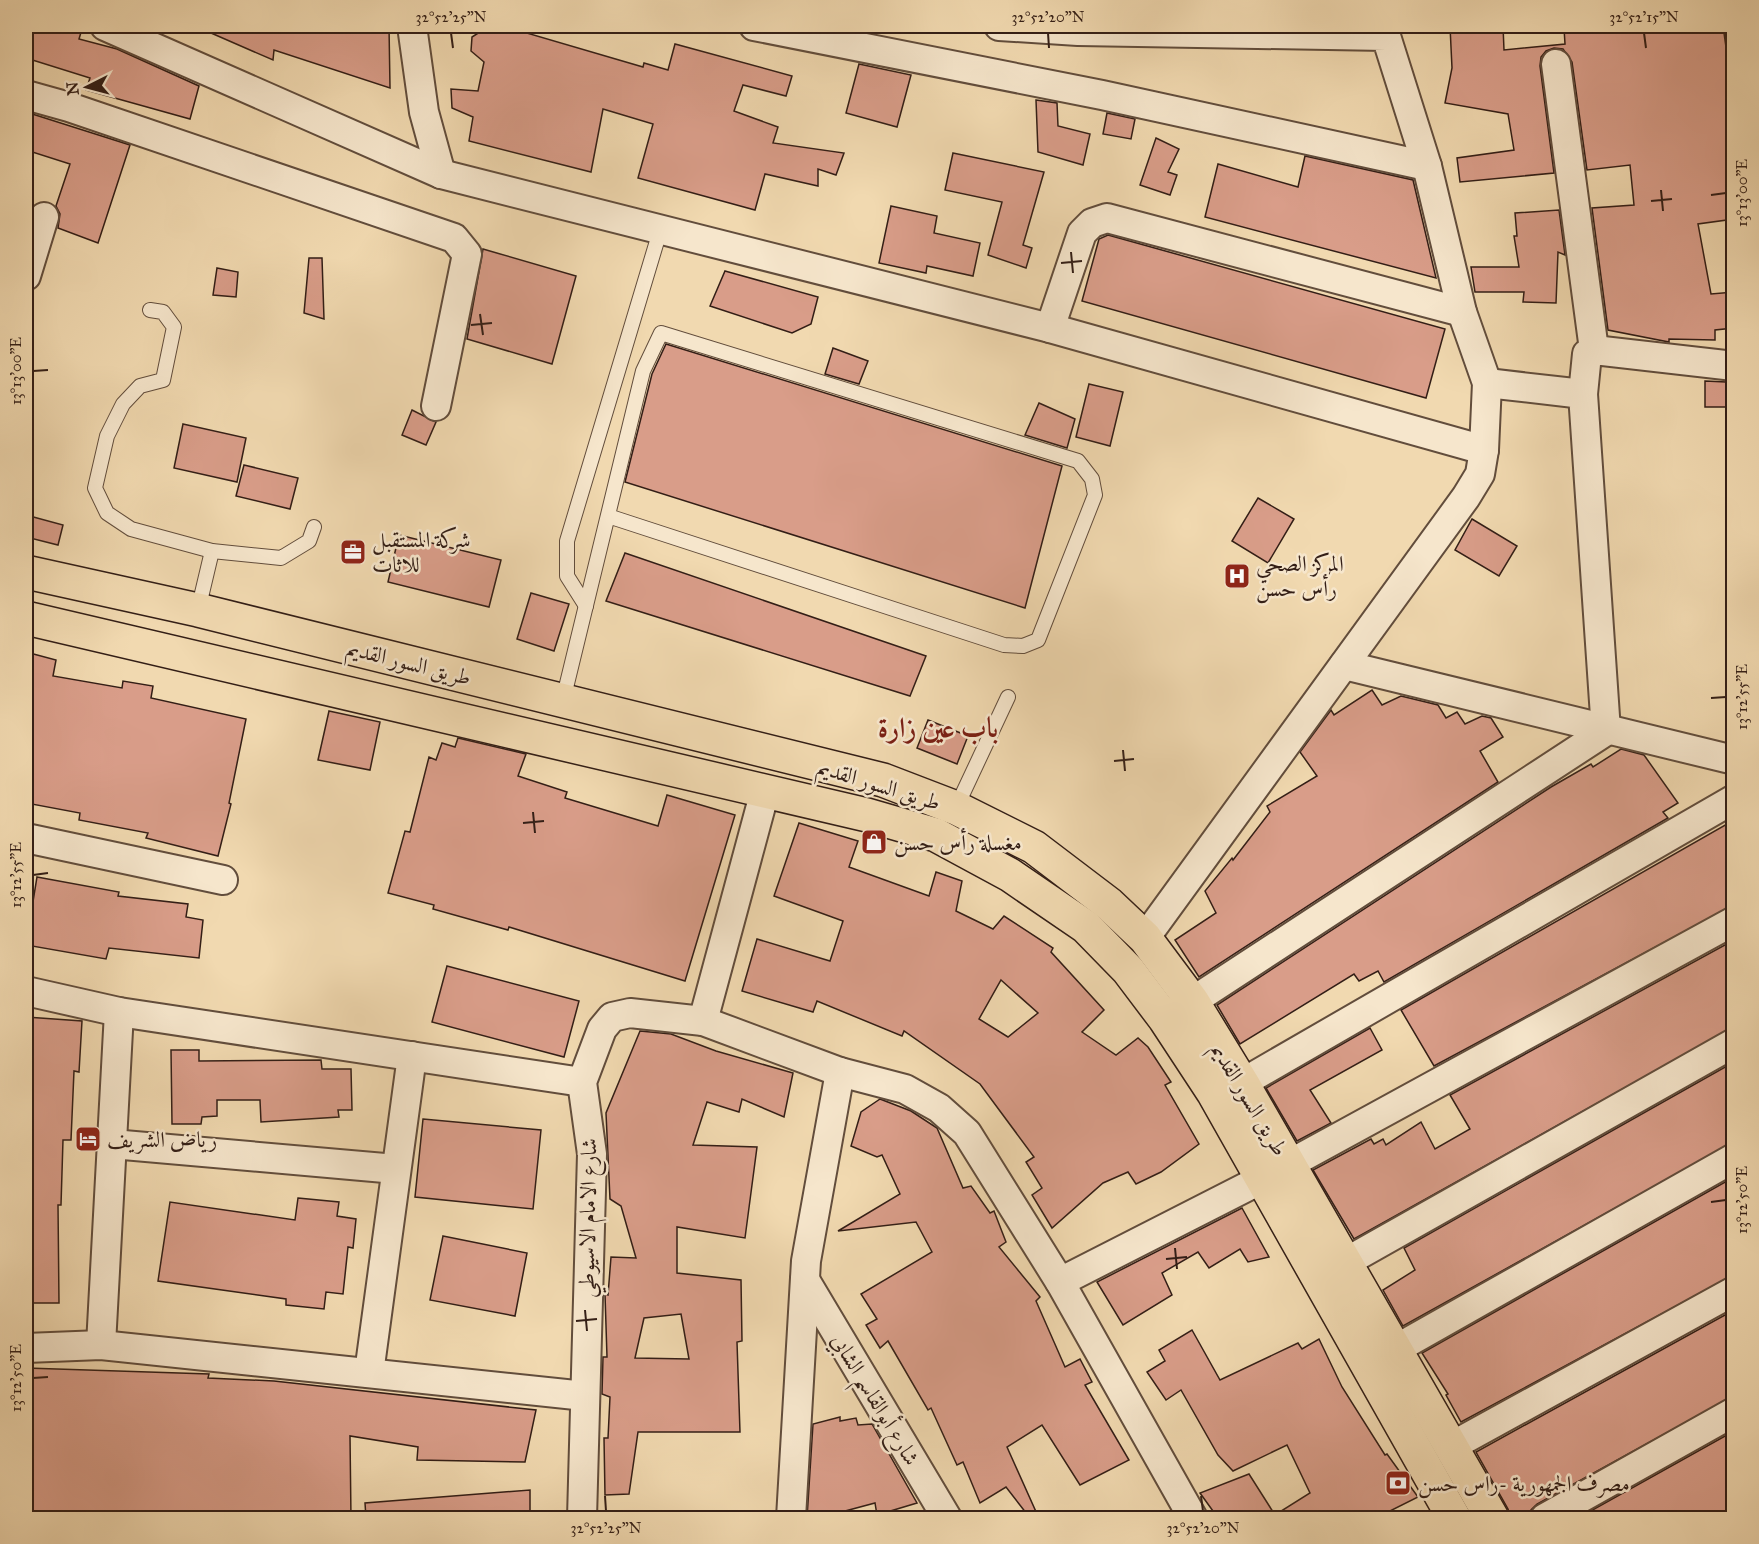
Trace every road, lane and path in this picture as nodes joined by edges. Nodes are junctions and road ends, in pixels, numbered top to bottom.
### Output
1 (105, 26) edge
2 (412, 26) edge
3 (754, 26) edge
4 (999, 26) edge
5 (1078, 28) edge
6 (1386, 31) edge
7 (1556, 64) dead end
8 (26, 95) edge
9 (1427, 166) junction
10 (441, 174) junction
11 (39, 215) dead end
12 (660, 231) junction
13 (26, 276) edge
14 (150, 310) dead end
15 (1462, 312) junction
16 (1050, 328) junction
17 (1594, 350) junction
18 (1734, 366) edge
19 (1487, 383) junction
20 (1583, 394) junction
21 (436, 406) dead end
22 (1484, 450) junction
23 (608, 516) junction
24 (314, 527) dead end
25 (212, 551) junction
26 (26, 572) edge
27 (586, 606) junction
28 (198, 610) junction
29 (26, 618) edge
30 (185, 656) junction
31 (1344, 665) junction
32 (1008, 697) dead end
33 (563, 700) junction
34 (1606, 731) junction
35 (1734, 760) edge
36 (765, 791) junction
37 (1734, 799) edge
38 (956, 808) junction
39 (26, 838) edge
40 (224, 880) dead end
41 (1109, 904) junction
42 (1734, 921) edge
43 (1086, 927) junction
44 (1145, 938) junction
45 (26, 991) edge
46 (1179, 1010) junction
47 (119, 1012) junction
48 (703, 1021) junction
49 (1734, 1042) edge
50 (412, 1056) junction
51 (840, 1072) junction
52 (582, 1082) junction
53 (1242, 1083) junction
54 (112, 1144) junction
55 (1734, 1158) edge
56 (396, 1169) junction
57 (1276, 1171) junction
58 (1346, 1262) junction
59 (805, 1280) junction
60 (1060, 1282) junction
61 (1734, 1291) edge
62 (101, 1345) junction
63 (26, 1348) edge
64 (1396, 1349) junction
65 (369, 1373) junction
66 (585, 1396) junction
67 (1734, 1412) edge
68 (1452, 1446) junction
69 (582, 1518) edge
70 (791, 1518) edge
71 (947, 1518) edge
72 (1193, 1518) edge
73 (1454, 1518) edge
74 (1492, 1518) edge
75 (1545, 1518) edge

1 - 10 street
2 - 10 street
3 - 9 street
4 - 5 street
5 - 6 street
6 - 9 street
7 - 17 street
8 - 21 street
9 - 15 street
10 - 12 street
11 - 13 street
12 - 16 street
12 - 27 lane
14 - 25 lane
15 - 16 street
15 - 19 street
16 - 22 street
17 - 18 street
17 - 20 street
19 - 20 street
19 - 22 street
20 - 34 street
22 - 31 street
23 - 23 lane
23 - 27 lane
24 - 25 lane
25 - 28 lane
26 - 28 main road, طريق السور القديم
27 - 33 lane
28 - 30 main road
28 - 33 main road, طريق السور القديم
29 - 30 main road, طريق السور القديم
30 - 36 main road, طريق السور القديم
31 - 34 street
31 - 44 street
32 - 38 lane
33 - 38 main road, طريق السور القديم
34 - 35 street
34 - 46 street
36 - 43 main road, طريق السور القديم
36 - 48 street
37 - 53 street
38 - 41 main road, طريق السور القديم
39 - 40 street
41 - 43 main road
41 - 44 main road, طريق السور القديم
42 - 57 street
43 - 46 main road, طريق السور القديم
44 - 46 main road, طريق السور القديم
45 - 47 street
46 - 53 main road, طريق السور القديم
46 - 57 main road, طريق السور القديم
47 - 50 street
47 - 54 street
48 - 51 street
48 - 52 street, شارع الامام الاسيوطي
49 - 58 street
50 - 52 street
50 - 56 street
51 - 59 street
51 - 60 street
52 - 66 street, شارع الامام الاسيوطي
53 - 57 main road, طريق السور القديم
54 - 56 street
54 - 62 street
55 - 64 street
56 - 65 street
57 - 58 main road, طريق السور القديم
57 - 60 street
57 - 73 main road, طريق السور القديم
58 - 64 main road, طريق السور القديم
59 - 70 street
59 - 71 street, شارع أبوالقاسم الشابي
60 - 72 street
61 - 68 street
62 - 63 street
62 - 65 street
64 - 68 main road, طريق السور القديم
65 - 66 street
66 - 69 street, شارع الامام الاسيوطي
67 - 75 street
68 - 74 main road, طريق السور القديم

